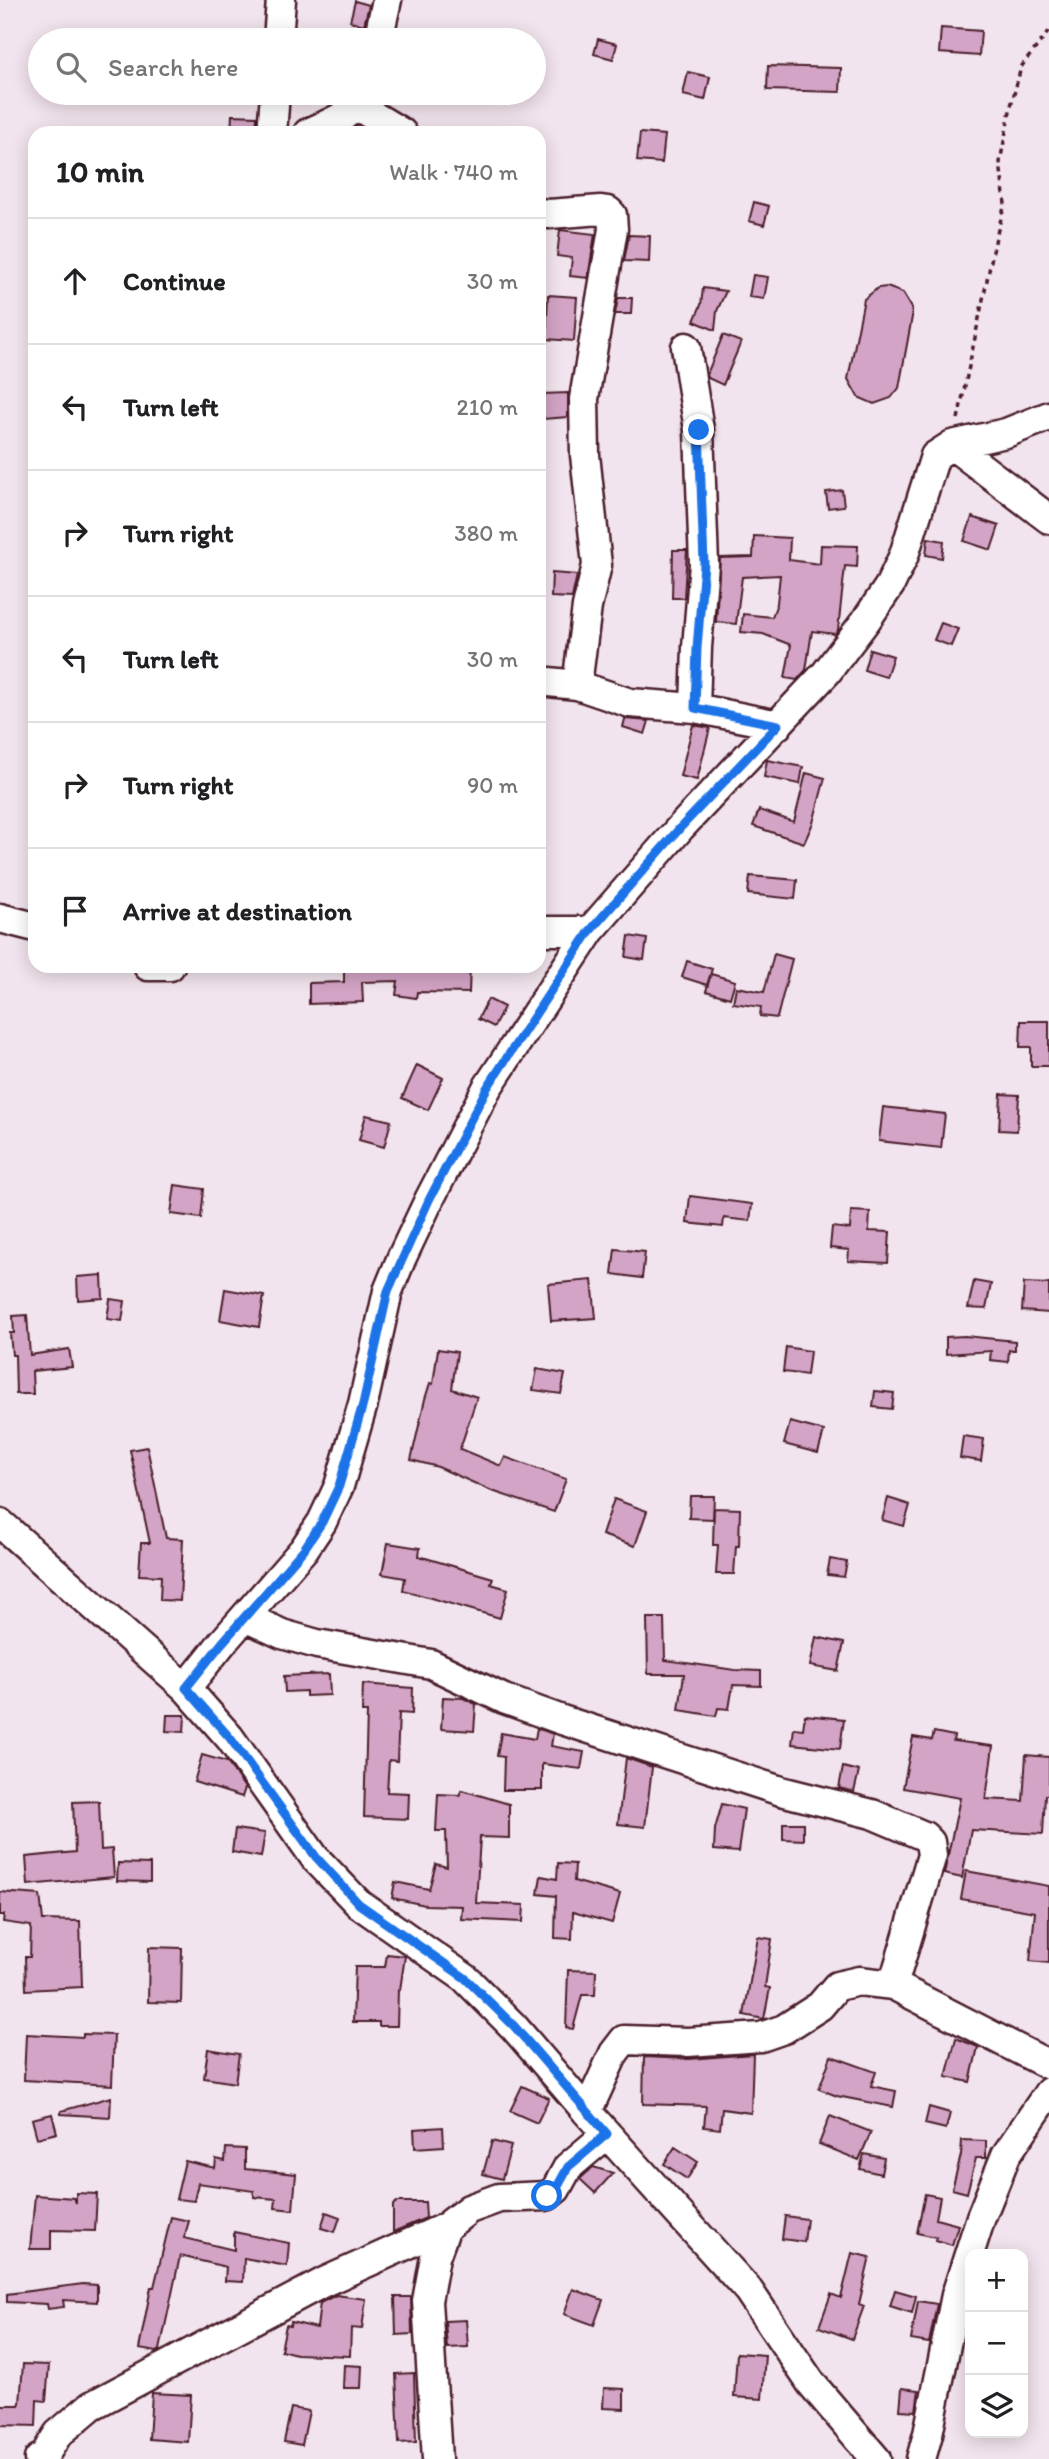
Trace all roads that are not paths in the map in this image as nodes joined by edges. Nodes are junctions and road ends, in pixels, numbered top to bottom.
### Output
1 (281, 0) edge
2 (387, 0) edge
3 (279, 28) edge
4 (380, 28) edge
5 (274, 105) edge
6 (355, 105) edge
7 (367, 105) edge
8 (273, 126) edge
9 (322, 126) edge
10 (393, 126) edge
11 (546, 214) edge
12 (686, 346) dead end
13 (1049, 416) edge
14 (952, 445) junction
15 (1049, 519) edge
16 (546, 682) edge
17 (577, 685) junction
18 (695, 708) junction
19 (778, 725) junction
20 (0, 918) edge
21 (28, 925) edge
22 (546, 931) edge
23 (590, 931) junction
24 (0, 1523) edge
25 (245, 1617) junction
26 (186, 1688) junction
27 (893, 1985) junction
28 (1049, 2065) edge
29 (1049, 2092) edge
30 (587, 2112) junction
31 (607, 2134) junction
32 (446, 2227) junction
33 (39, 2459) edge
34 (437, 2459) edge
35 (876, 2459) edge
36 (921, 2459) edge

1 - 3 street
2 - 4 street
5 - 8 street
6 - 9 street
7 - 10 street
11 - 17 street
12 - 18 street
13 - 14 street
14 - 15 street
14 - 19 street
16 - 17 street
17 - 18 street
18 - 19 street
19 - 23 street
20 - 21 street
22 - 23 street
23 - 25 street
24 - 26 street
25 - 26 street
25 - 27 street
26 - 30 street
27 - 28 street
27 - 30 street
29 - 36 street
30 - 31 street
31 - 32 street
31 - 35 street
32 - 33 street
32 - 34 street

